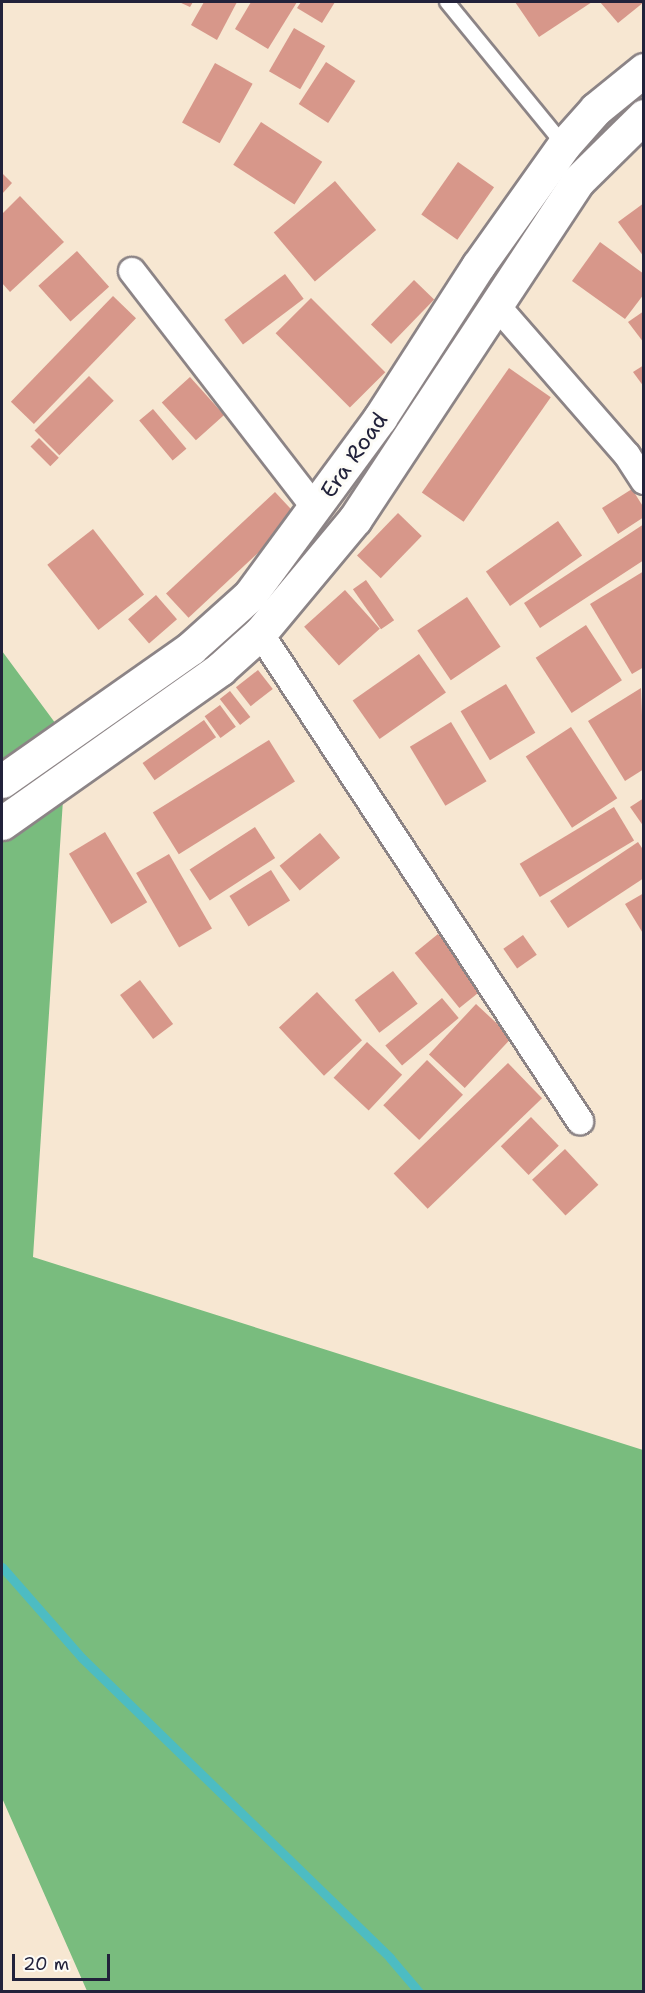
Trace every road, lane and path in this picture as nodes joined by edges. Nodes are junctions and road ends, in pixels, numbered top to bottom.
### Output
1 (447, 2) edge
2 (644, 70) edge
3 (644, 116) edge
4 (564, 145) junction
5 (132, 271) dead end
6 (497, 306) junction
7 (644, 481) edge
8 (316, 509) junction
9 (260, 633) junction
10 (2, 781) edge
11 (2, 820) edge
12 (580, 1120) dead end

1 - 4 lane
2 - 4 main road, Era Road
3 - 6 main road
4 - 8 main road, Era Road
5 - 8 street
6 - 7 street
6 - 9 main road
8 - 10 main road, Era Road
9 - 11 main road
9 - 12 street

